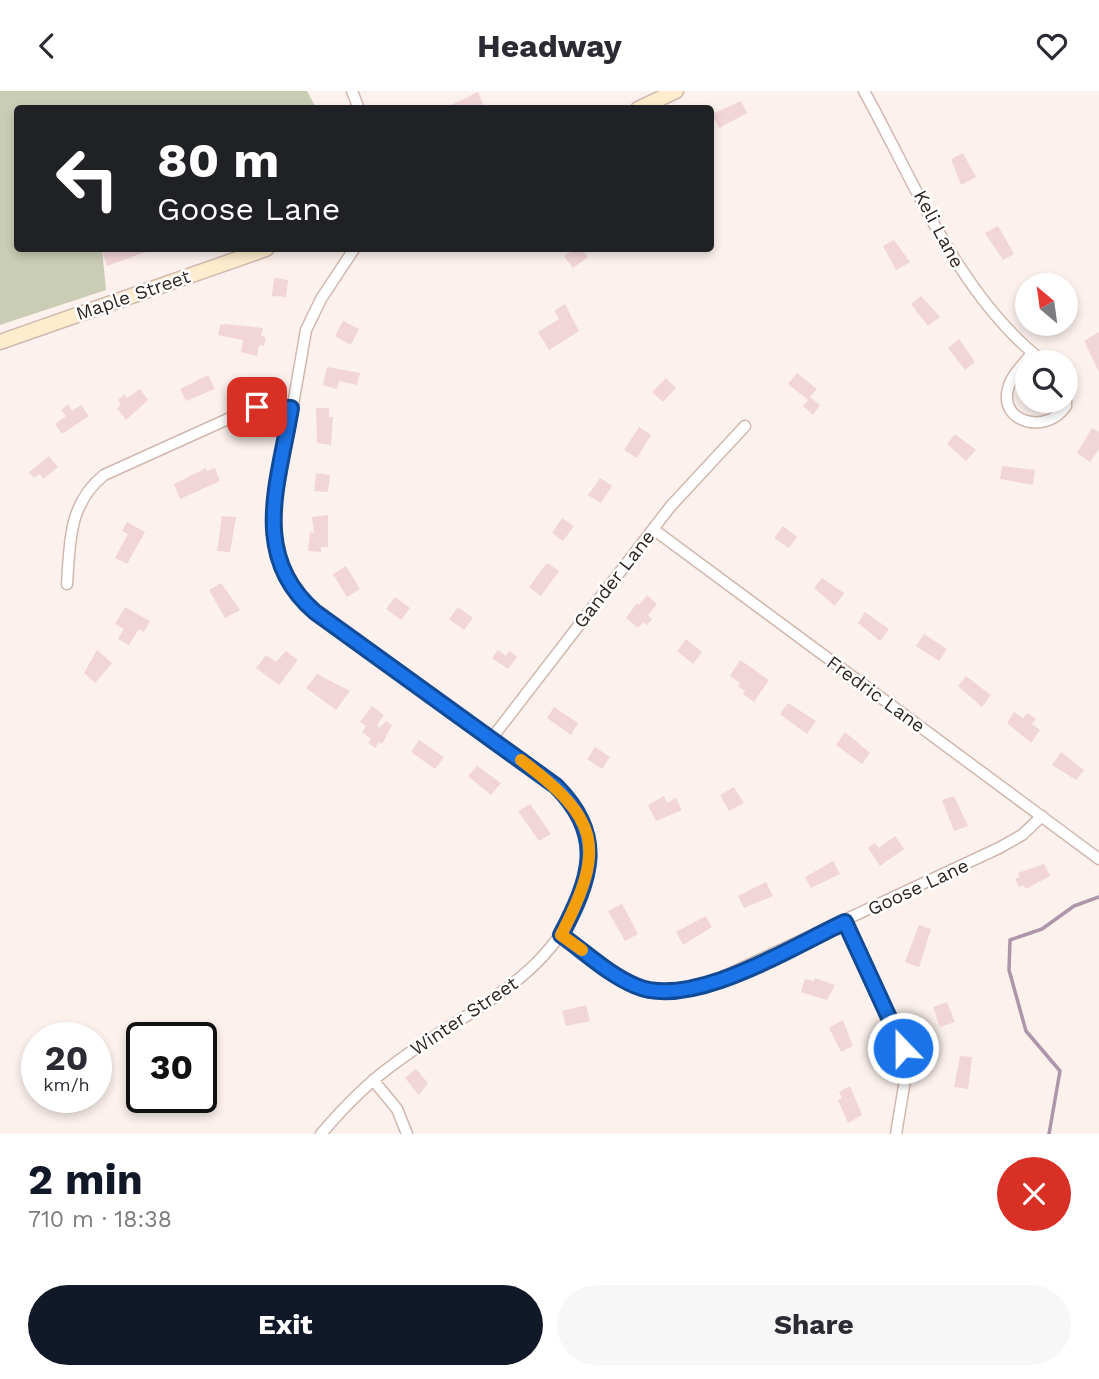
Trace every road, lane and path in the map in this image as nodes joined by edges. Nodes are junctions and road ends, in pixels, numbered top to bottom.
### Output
1 (676, 91) edge
2 (864, 91) edge
3 (646, 105) edge
4 (257, 252) edge
5 (352, 252) edge
6 (0, 342) edge
7 (1029, 350) edge
8 (1015, 375) edge
9 (291, 408) junction
10 (1059, 413) edge
11 (745, 426) dead end
12 (653, 529) junction
13 (67, 584) dead end
14 (492, 738) junction
15 (1042, 816) junction
16 (1099, 859) edge
17 (845, 922) junction
18 (561, 935) junction
19 (373, 1080) junction
20 (321, 1134) edge
21 (407, 1134) edge
22 (897, 1134) edge

1 - 3 street
2 - 7 street, Keli Lane
4 - 6 street, Maple Street
5 - 9 street, Winter Street
8 - 10 street
9 - 13 street
9 - 14 street, Winter Street
11 - 12 street, Gander Lane
12 - 14 street, Gander Lane
12 - 15 street, Fredric Lane
14 - 18 street, Winter Street
15 - 16 street, Fredric Lane
15 - 17 street, Goose Lane
17 - 18 street, Goose Lane
17 - 22 street
18 - 19 street, Winter Street
19 - 20 street, Winter Street
19 - 21 street

